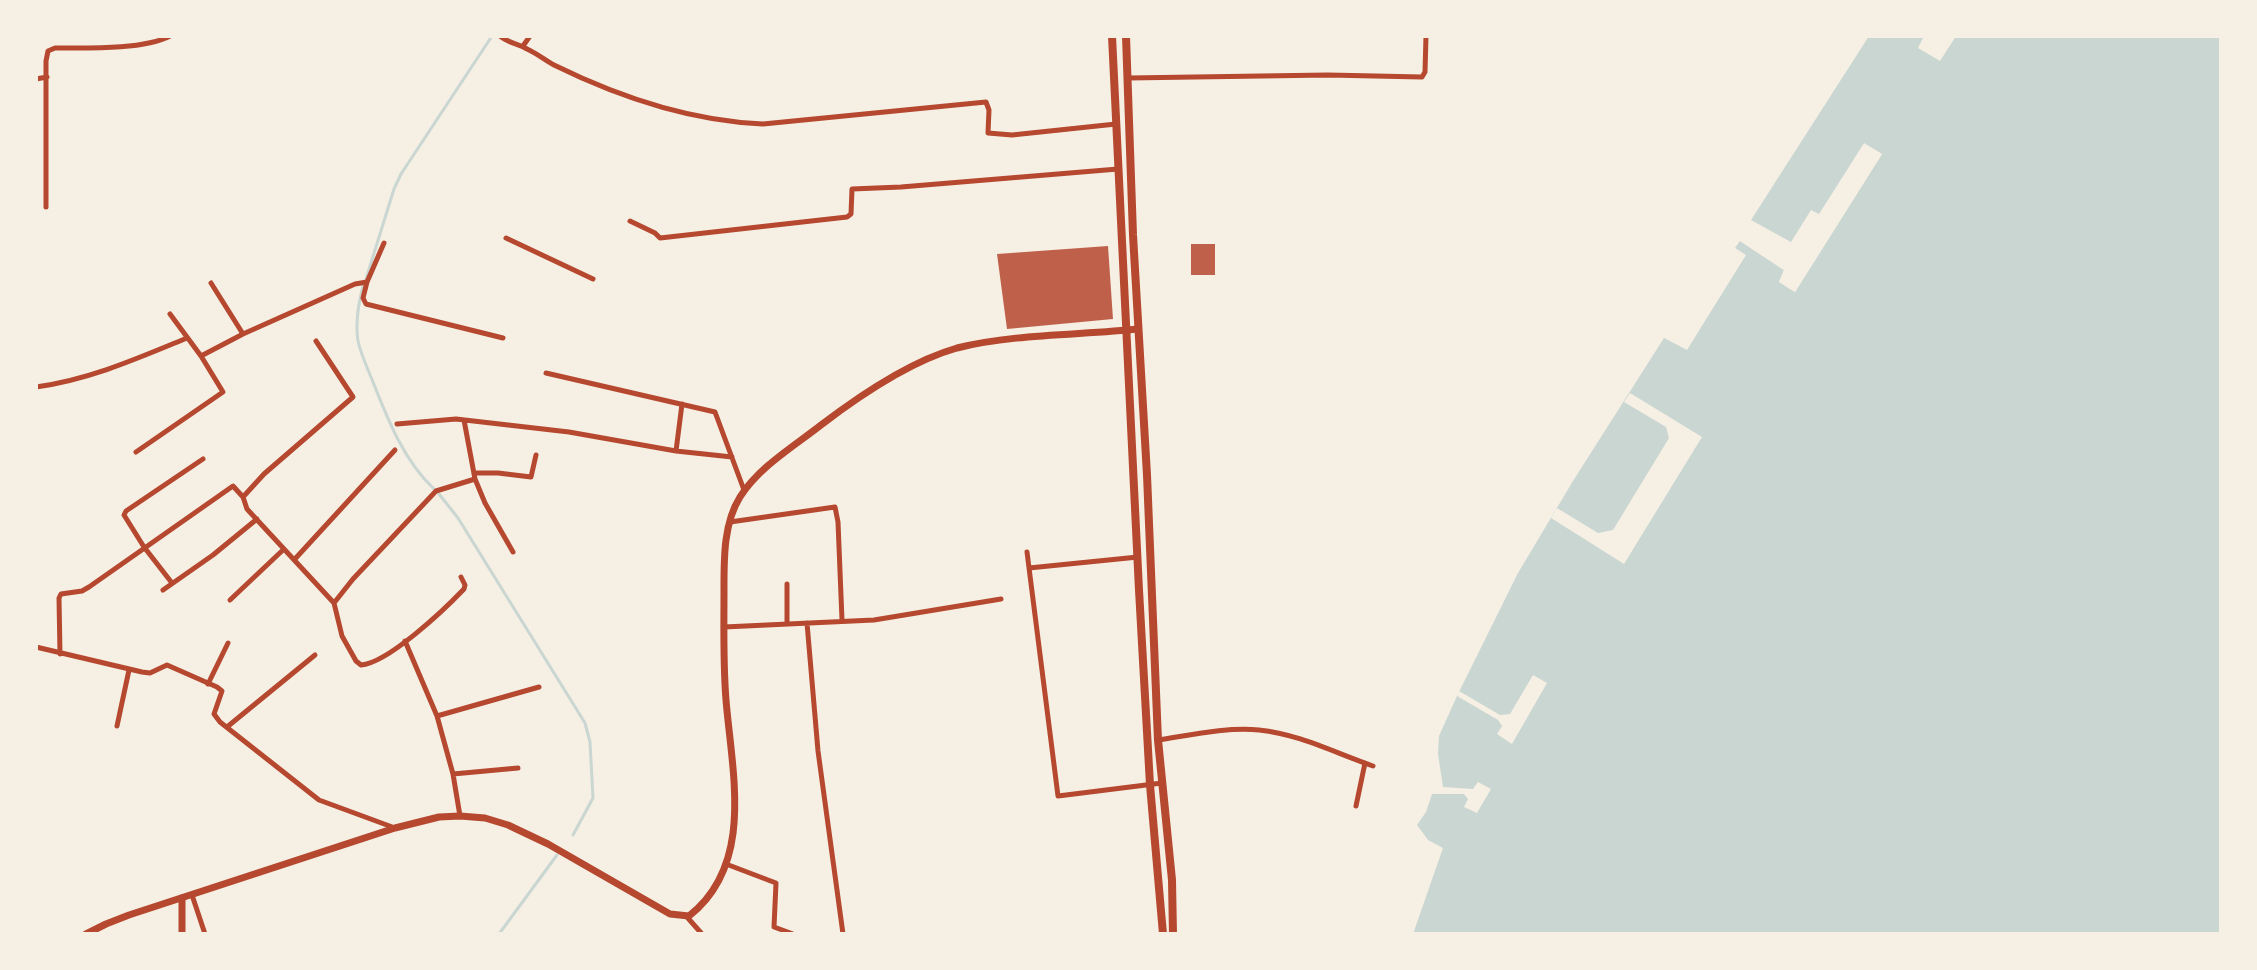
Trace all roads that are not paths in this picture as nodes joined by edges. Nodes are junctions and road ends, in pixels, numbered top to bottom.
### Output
1 (170, 36) edge
2 (500, 36) edge
3 (530, 36) edge
4 (1112, 36) edge
5 (1126, 36) edge
6 (1426, 36) edge
7 (523, 46) junction
8 (47, 77) junction
9 (1127, 78) junction
10 (36, 79) edge
11 (1116, 124) junction
12 (1118, 169) junction
13 (46, 207) dead end
14 (630, 221) dead end
15 (506, 238) dead end
16 (384, 243) dead end
17 (593, 279) dead end
18 (211, 283) dead end
19 (366, 283) junction
20 (170, 314) dead end
21 (1138, 329) junction
22 (1125, 331) junction
23 (243, 334) junction
24 (187, 338) junction
25 (503, 338) dead end
26 (316, 341) dead end
27 (201, 356) junction
28 (546, 373) dead end
29 (36, 387) edge
30 (682, 404) junction
31 (464, 420) junction
32 (397, 424) dead end
33 (395, 450) dead end
34 (676, 451) junction
35 (136, 452) dead end
36 (536, 455) dead end
37 (732, 457) junction
38 (203, 459) dead end
39 (474, 476) junction
40 (744, 491) junction
41 (243, 497) junction
42 (257, 519) junction
43 (730, 522) junction
44 (144, 547) junction
45 (284, 549) junction
46 (513, 552) dead end
47 (1027, 552) dead end
48 (1138, 557) junction
49 (294, 560) junction
50 (1029, 568) junction
51 (461, 577) dead end
52 (172, 583) junction
53 (787, 584) dead end
54 (163, 590) dead end
55 (1139, 590) junction
56 (1153, 591) junction
57 (1001, 599) dead end
58 (230, 600) dead end
59 (334, 603) junction
60 (842, 620) junction
61 (807, 623) junction
62 (787, 624) junction
63 (724, 627) junction
64 (405, 641) junction
65 (228, 643) dead end
66 (36, 647) edge
67 (60, 654) junction
68 (315, 655) dead end
69 (129, 670) junction
70 (208, 684) junction
71 (539, 687) dead end
72 (437, 716) junction
73 (117, 726) dead end
74 (227, 727) junction
75 (1158, 740) junction
76 (1148, 742) junction
77 (1365, 763) junction
78 (1373, 766) dead end
79 (518, 768) dead end
80 (453, 774) junction
81 (1162, 783) junction
82 (1150, 785) junction
83 (1356, 806) dead end
84 (460, 816) junction
85 (395, 828) junction
86 (1169, 863) junction
87 (726, 864) junction
88 (1159, 866) junction
89 (192, 895) junction
90 (182, 898) junction
91 (686, 916) junction
92 (86, 934) edge
93 (182, 934) edge
94 (205, 934) edge
95 (702, 934) edge
96 (793, 934) edge
97 (843, 934) edge
98 (1163, 934) edge
99 (1173, 934) edge

1 - 8 street
2 - 7 street
3 - 7 street
4 - 11 main road
5 - 9 main road
6 - 9 street
7 - 11 street
8 - 10 street
8 - 13 street
9 - 21 main road
11 - 12 main road
12 - 14 street
12 - 22 main road
15 - 17 street
16 - 19 street
18 - 23 street
19 - 23 street
19 - 25 street
20 - 24 street
21 - 22 street
21 - 56 main road
22 - 40 street
22 - 48 main road
23 - 27 street
24 - 27 street
24 - 29 street
26 - 41 street
27 - 35 street
28 - 30 street
30 - 34 street
30 - 37 street
31 - 32 street
31 - 34 street
31 - 39 street
33 - 49 street
34 - 37 street
36 - 39 street
37 - 40 street
38 - 44 street
39 - 46 street
39 - 59 street
40 - 43 street
41 - 42 street
41 - 44 street
42 - 45 street
42 - 52 street
43 - 60 street
43 - 63 street
44 - 52 street
44 - 67 street
45 - 49 street
45 - 58 street
47 - 50 street
48 - 50 street
48 - 55 main road
49 - 59 street
50 - 82 street
51 - 64 street
52 - 54 street
53 - 62 street
55 - 56 main road
55 - 76 main road
56 - 75 main road
57 - 60 street
59 - 64 street
60 - 61 street
61 - 62 street
61 - 97 street
62 - 63 street
63 - 87 street
64 - 72 street
65 - 70 street
66 - 67 street
67 - 69 street
68 - 74 street
69 - 70 street
69 - 73 street
70 - 74 street
71 - 72 street
72 - 80 street
74 - 85 street
75 - 76 main road
75 - 77 street
75 - 81 main road
76 - 82 main road
77 - 78 street
77 - 83 street
79 - 80 street
80 - 84 street
81 - 82 street
81 - 86 main road
82 - 88 main road
84 - 85 street
84 - 91 street
85 - 89 street
86 - 88 main road
86 - 99 main road
87 - 91 street
87 - 96 street
88 - 98 main road
89 - 90 street
89 - 94 street
90 - 92 street
90 - 93 street
91 - 95 street

